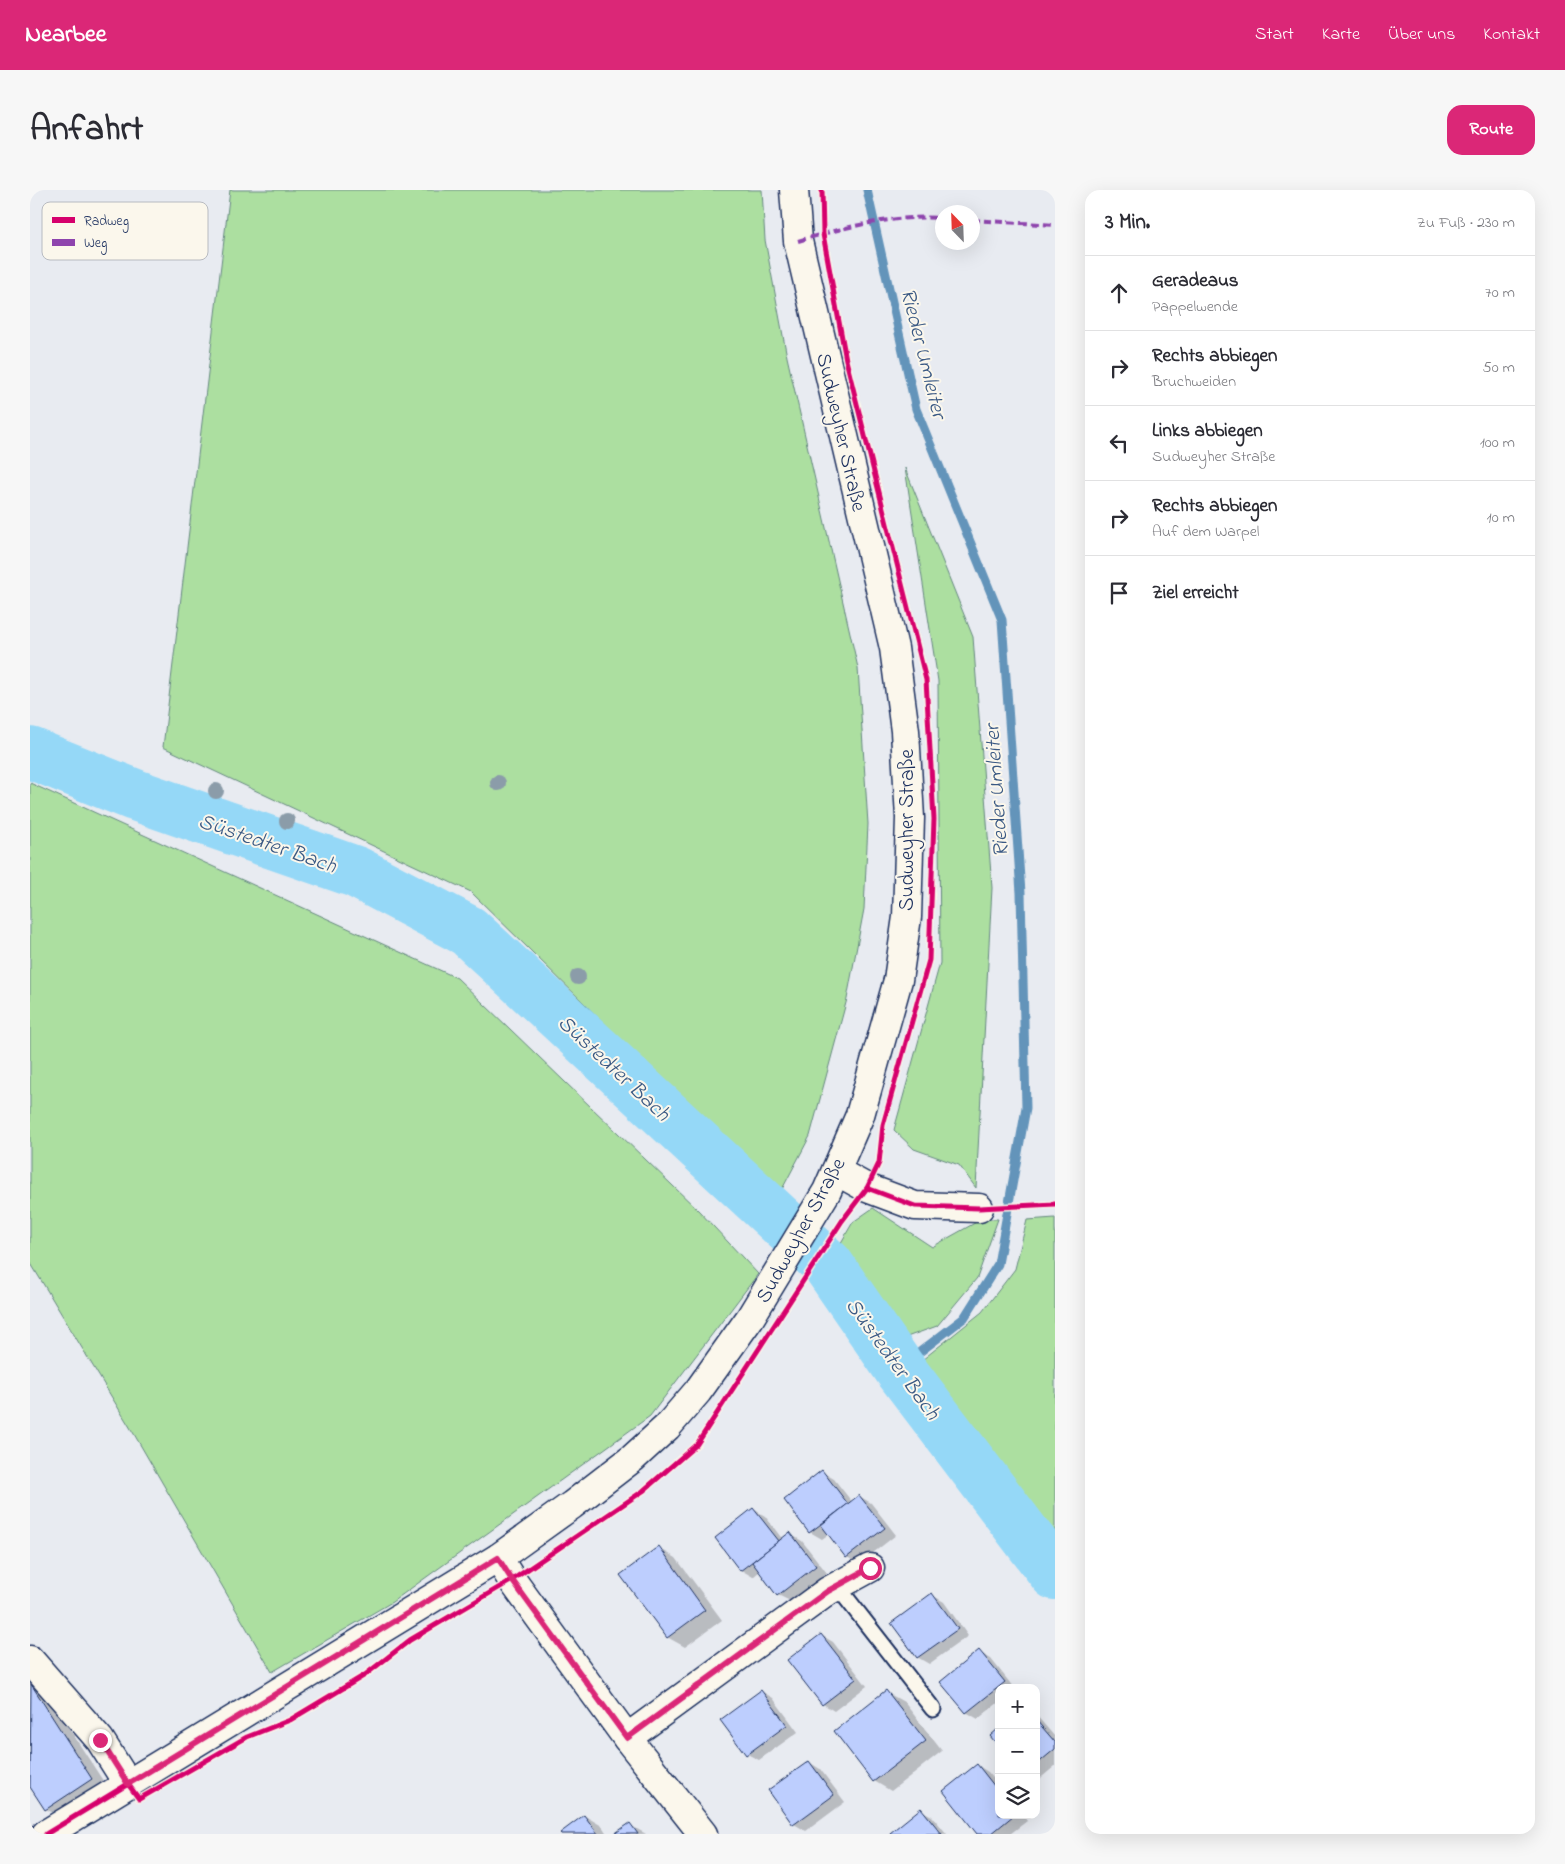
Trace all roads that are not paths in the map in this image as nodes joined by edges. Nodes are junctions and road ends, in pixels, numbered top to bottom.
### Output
1 (794, 190) edge
2 (831, 1181) junction
3 (979, 1208) dead end
4 (498, 1558) junction
5 (870, 1568) dead end
6 (837, 1586) junction
7 (30, 1660) edge
8 (932, 1709) dead end
9 (627, 1738) junction
10 (128, 1784) junction
11 (46, 1834) edge
12 (703, 1834) edge

1 - 2 street, Sudweyher Straße
2 - 3 street
2 - 4 street, Sudweyher Straße
4 - 9 street
4 - 10 street, Sudweyher Straße
5 - 6 street
6 - 8 lane
6 - 9 street
7 - 10 street
9 - 12 street
10 - 11 street, Sudweyher Straße

